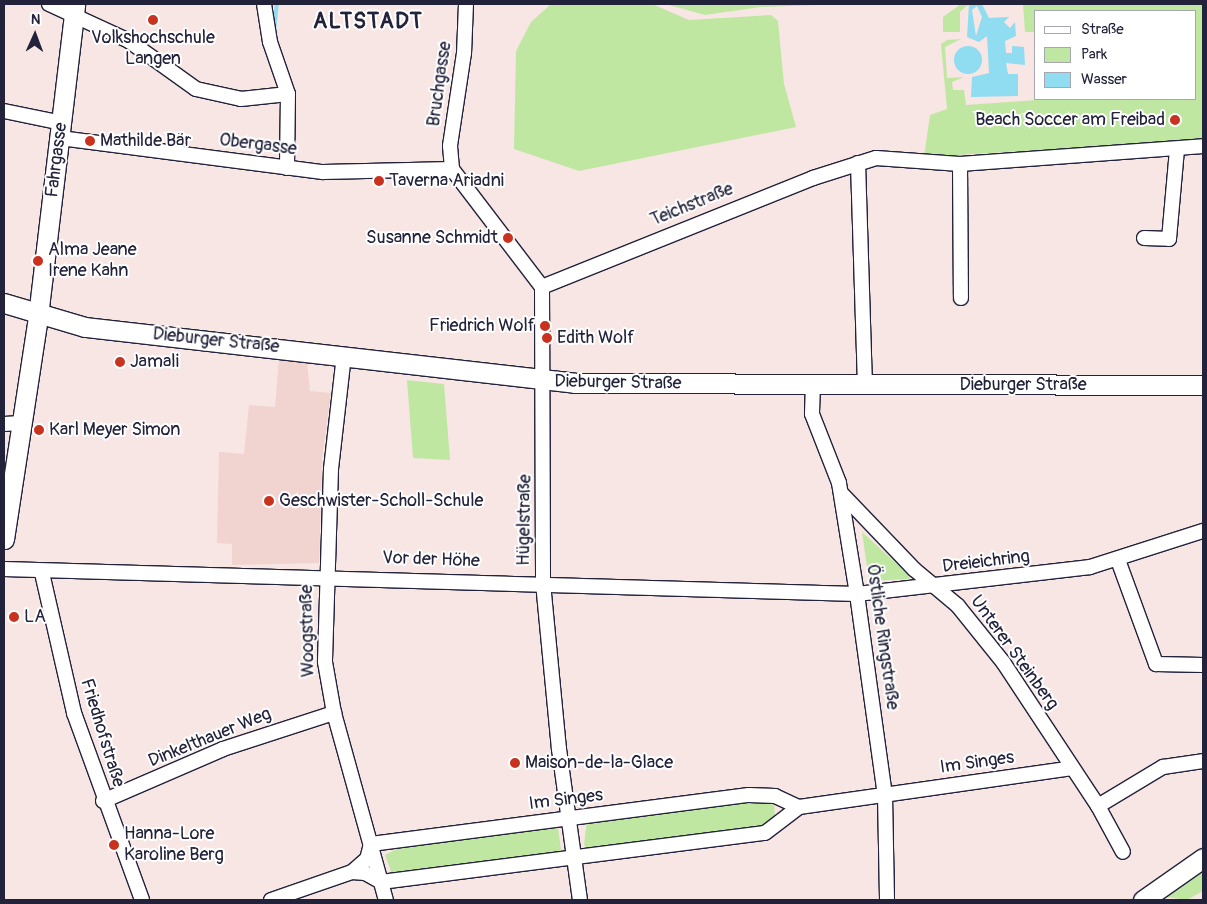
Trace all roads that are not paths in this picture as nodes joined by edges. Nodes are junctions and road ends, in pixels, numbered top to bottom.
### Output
1 (49, 4) edge
2 (264, 4) edge
3 (466, 4) edge
4 (75, 10) edge
5 (288, 94) junction
6 (4, 111) edge
7 (61, 130) junction
8 (1203, 146) edge
9 (1177, 150) junction
10 (858, 163) junction
11 (960, 164) junction
12 (287, 168) junction
13 (452, 169) junction
14 (1144, 238) dead end
15 (542, 287) junction
16 (961, 298) dead end
17 (4, 303) edge
18 (38, 316) junction
19 (344, 355) junction
20 (543, 381) junction
21 (813, 384) junction
22 (865, 384) junction
23 (1203, 385) edge
24 (12, 423) edge
25 (842, 493) junction
26 (1203, 532) edge
27 (4, 539) edge
28 (1118, 560) junction
29 (4, 569) edge
30 (42, 573) junction
31 (326, 576) junction
32 (543, 583) junction
33 (936, 587) junction
34 (857, 594) junction
35 (1203, 665) edge
36 (334, 713) junction
37 (1203, 761) edge
38 (1072, 768) junction
39 (885, 795) junction
40 (103, 801) junction
41 (1098, 806) junction
42 (799, 807) junction
43 (568, 818) junction
44 (371, 844) junction
45 (1122, 852) dead end
46 (573, 857) junction
47 (1203, 858) edge
48 (352, 872) junction
49 (381, 882) junction
50 (142, 900) edge
51 (271, 900) edge
52 (386, 900) edge
53 (580, 900) edge
54 (887, 900) edge
55 (1143, 900) edge

1 - 4 street
2 - 5 street
3 - 13 street, Bruchgasse
4 - 5 street
4 - 7 street, Fahrgasse
5 - 12 street
6 - 7 street, Obergasse
7 - 12 street, Obergasse
7 - 18 street, Fahrgasse
8 - 9 street, Teichstraße
9 - 11 street, Teichstraße
9 - 14 street
10 - 11 street, Teichstraße
10 - 15 street, Teichstraße
10 - 22 street
11 - 16 street
12 - 13 street, Obergasse
13 - 15 street
15 - 20 street, Hügelstraße
17 - 18 street, Dieburger Straße
18 - 19 street, Dieburger Straße
18 - 24 street, Fahrgasse
19 - 20 street, Dieburger Straße
19 - 31 street, Woogstraße
20 - 21 street, Dieburger Straße
20 - 32 street, Hügelstraße
21 - 22 street, Dieburger Straße
21 - 25 street, Östliche Ringstraße
22 - 23 street, Dieburger Straße
24 - 27 street, Fahrgasse
25 - 33 street, Unterer Steinberg
25 - 34 street, Östliche Ringstraße
26 - 28 street, Dreieichring
28 - 33 street, Dreieichring
28 - 35 street
29 - 30 street, Vor der Höhe
30 - 31 street, Vor der Höhe
30 - 40 street, Friedhofstraße
31 - 32 street, Vor der Höhe
31 - 36 street, Woogstraße
32 - 34 street, Vor der Höhe
32 - 43 street, Hügelstraße
33 - 34 street, Dreieichring
33 - 38 street, Unterer Steinberg
34 - 39 street, Östliche Ringstraße
36 - 40 street, Dinkelthauer Weg
36 - 44 street, Woogstraße
37 - 41 street
38 - 39 street, Im Singes
38 - 41 street, Unterer Steinberg
39 - 42 street, Im Singes
39 - 54 street, Östliche Ringstraße
40 - 50 street, Friedhofstraße
41 - 45 street, Unterer Steinberg
42 - 43 street, Im Singes
42 - 46 street, Im Singes
43 - 44 street, Im Singes
43 - 46 street, Hügelstraße
44 - 48 street
44 - 49 street, Woogstraße
46 - 49 street, Im Singes
46 - 53 street, Hügelstraße
47 - 55 street
48 - 49 street
48 - 51 street
49 - 52 street, Woogstraße

